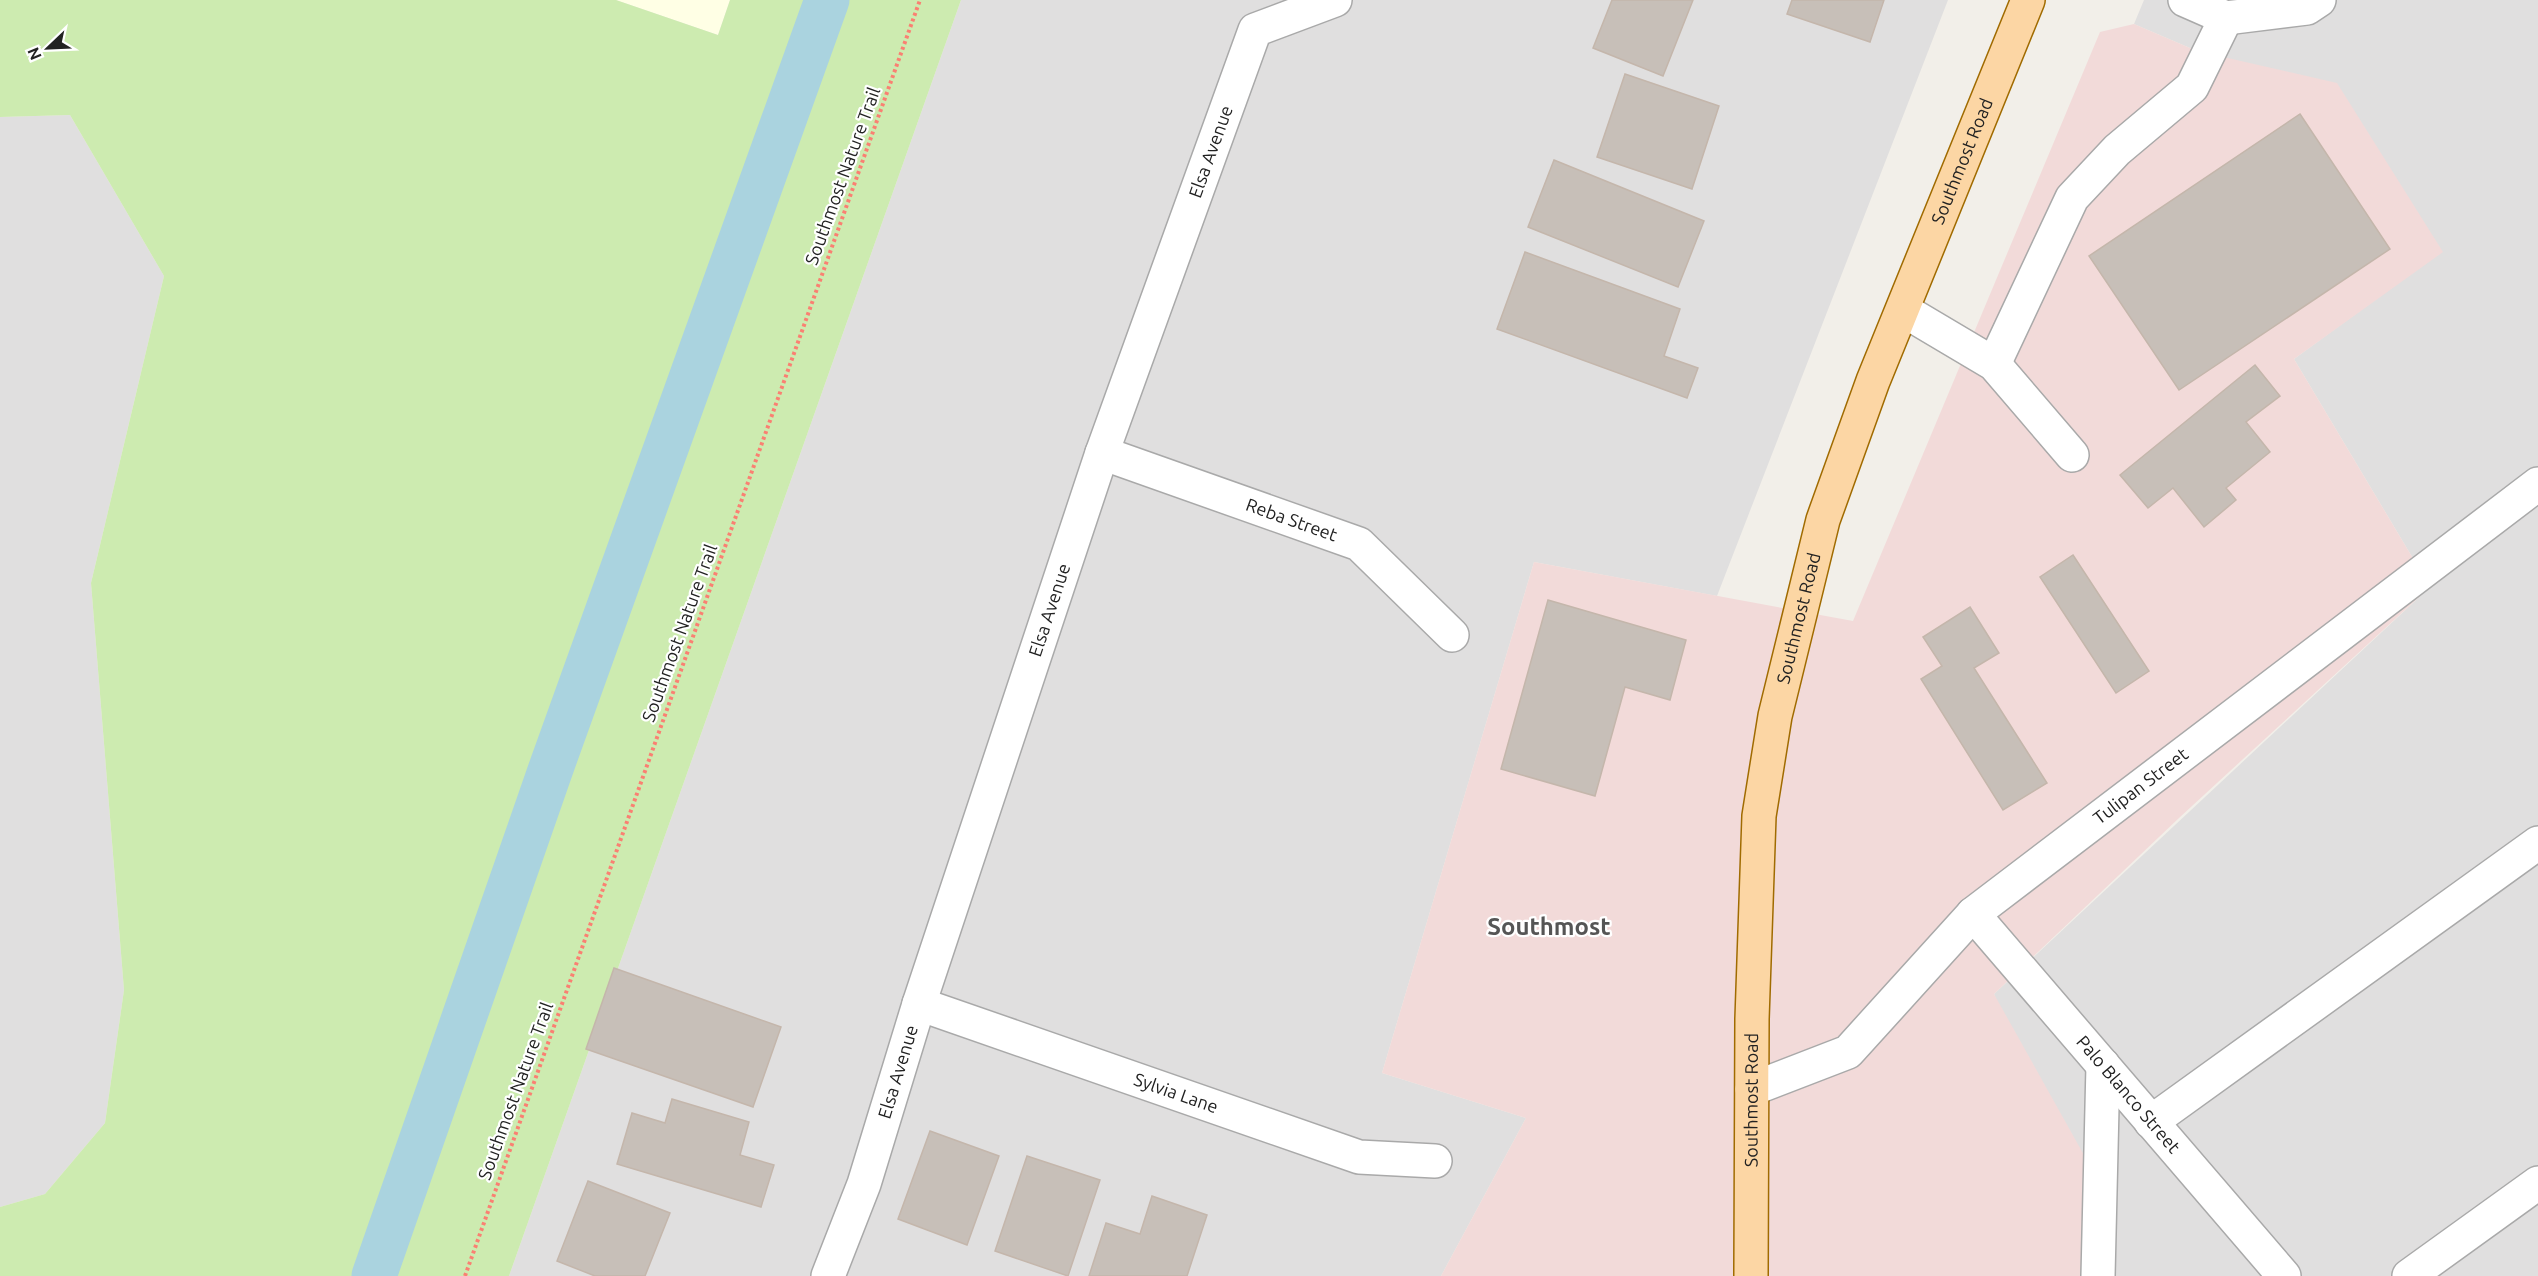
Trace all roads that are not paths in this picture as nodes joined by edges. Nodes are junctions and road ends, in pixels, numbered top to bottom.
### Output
1 (1335, 0) edge
2 (2028, 0) edge
3 (2185, 0) edge
4 (2319, 0) edge
5 (2226, 18) junction
6 (1903, 310) junction
7 (1994, 363) junction
8 (1102, 453) junction
9 (2072, 455) dead end
10 (2538, 484) edge
11 (1452, 635) dead end
12 (2538, 843) edge
13 (1973, 914) junction
14 (919, 1004) junction
15 (2103, 1065) junction
16 (1752, 1089) junction
17 (2151, 1122) junction
18 (1435, 1161) dead end
19 (2538, 1183) edge
20 (828, 1276) edge
21 (1751, 1276) edge
22 (2098, 1276) edge
23 (2284, 1276) edge
24 (2409, 1276) edge

1 - 8 street, Elsa Avenue
2 - 6 main road, Southmost Road
3 - 5 street
4 - 5 street
5 - 7 street
6 - 7 street
6 - 16 main road, Southmost Road
7 - 9 street
8 - 11 street, Reba Street
8 - 14 street, Elsa Avenue
10 - 13 street, Tulipan Street
12 - 17 street
13 - 15 street, Palo Blanco Street
13 - 16 street, Tulipan Street
14 - 18 street, Sylvia Lane
14 - 20 street, Elsa Avenue
15 - 17 street, Palo Blanco Street
15 - 22 street
16 - 21 main road, Southmost Road
17 - 23 street, Palo Blanco Street
19 - 24 street

